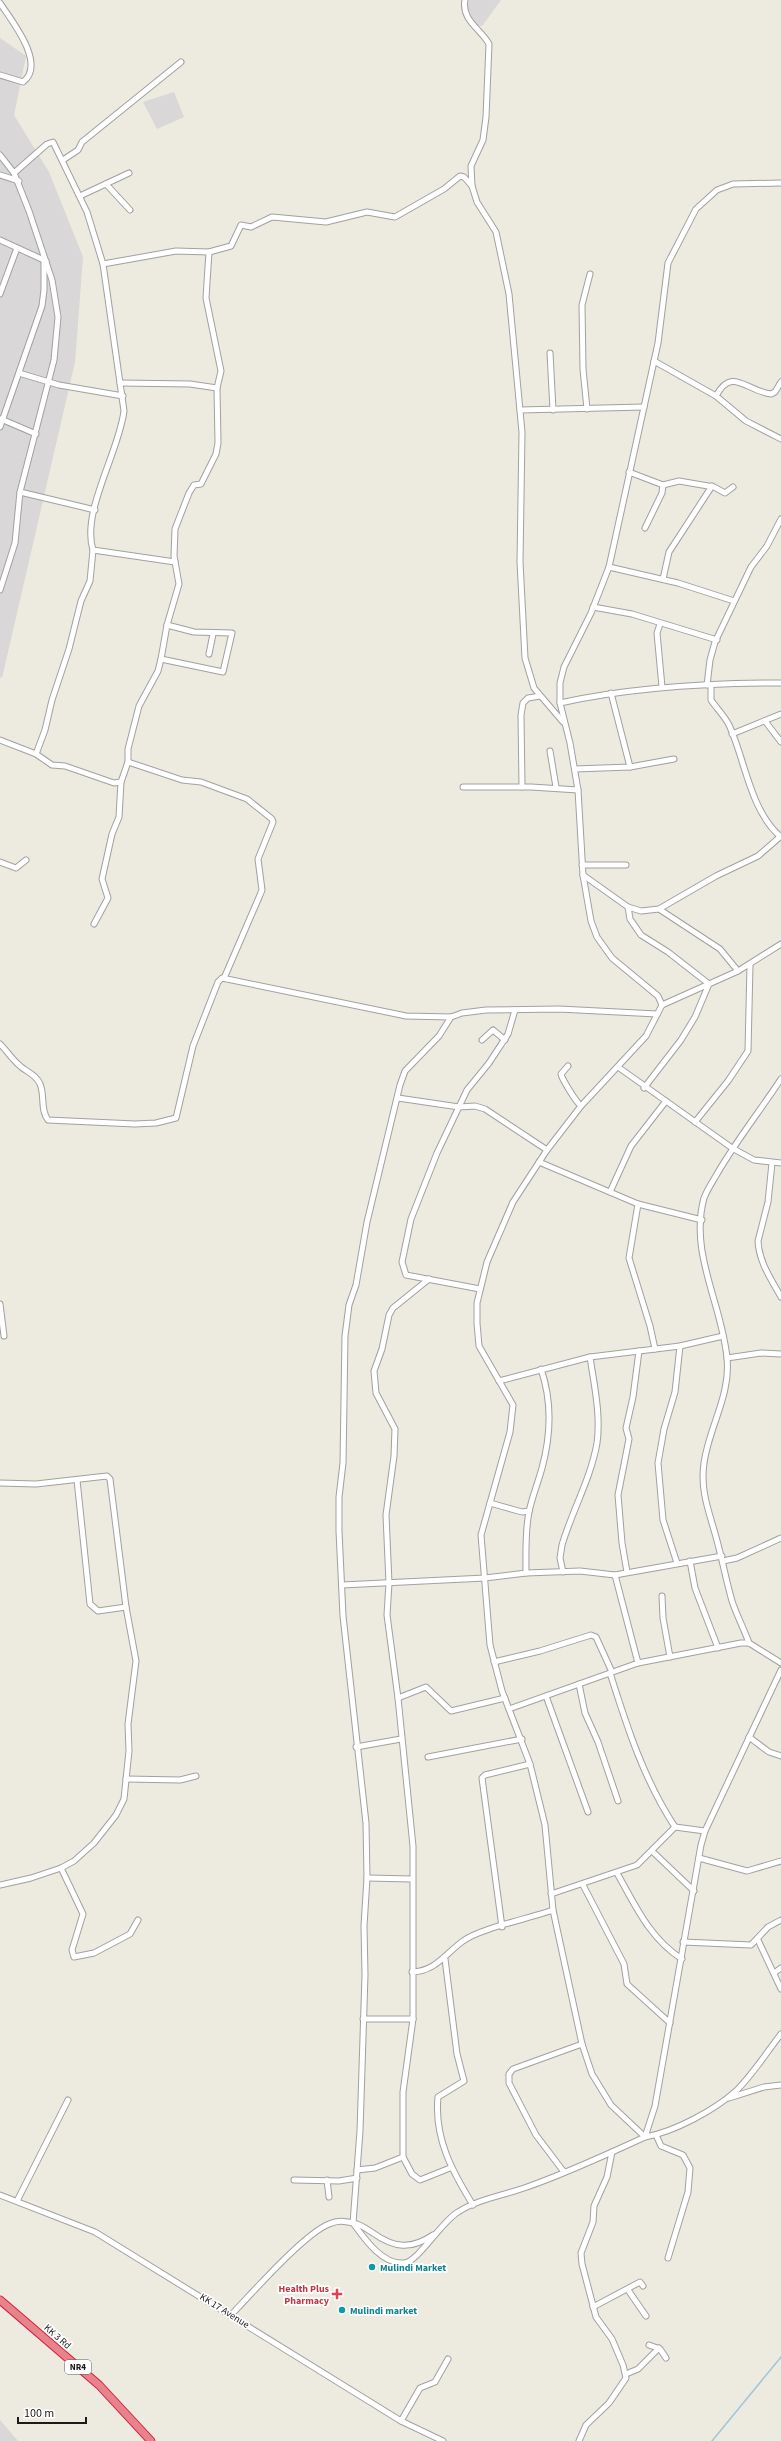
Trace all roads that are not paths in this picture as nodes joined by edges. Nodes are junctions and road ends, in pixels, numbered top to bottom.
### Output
1 (465, 0) edge
2 (0, 3) edge
3 (181, 62) dead end
4 (0, 75) edge
5 (0, 155) edge
6 (63, 160) junction
7 (14, 172) junction
8 (129, 173) dead end
9 (0, 175) edge
10 (19, 182) junction
11 (106, 184) junction
12 (781, 184) edge
13 (472, 186) junction
14 (80, 196) junction
15 (130, 210) dead end
16 (0, 240) edge
17 (17, 248) junction
18 (209, 252) junction
19 (45, 260) junction
20 (103, 264) junction
21 (590, 274) dead end
22 (0, 294) edge
23 (550, 353) dead end
24 (654, 361) junction
25 (19, 373) junction
26 (781, 382) edge
27 (48, 383) junction
28 (120, 383) junction
29 (217, 388) junction
30 (123, 396) junction
31 (716, 396) junction
32 (644, 407) junction
33 (587, 409) junction
34 (520, 410) junction
35 (553, 410) junction
36 (2, 419) edge
37 (0, 427) edge
38 (36, 434) junction
39 (781, 440) edge
40 (629, 472) junction
41 (663, 485) junction
42 (712, 486) junction
43 (732, 487) dead end
44 (20, 492) junction
45 (95, 510) junction
46 (781, 519) edge
47 (645, 528) dead end
48 (93, 550) junction
49 (175, 562) junction
50 (609, 567) junction
51 (663, 579) junction
52 (0, 590) edge
53 (734, 601) junction
54 (593, 607) junction
55 (660, 624) junction
56 (167, 625) junction
57 (213, 634) junction
58 (717, 640) junction
59 (209, 654) dead end
60 (161, 659) junction
61 (781, 683) edge
62 (709, 685) junction
63 (662, 688) junction
64 (611, 693) junction
65 (540, 696) junction
66 (560, 703) junction
67 (781, 714) edge
68 (765, 721) junction
69 (564, 723) junction
70 (732, 734) junction
71 (0, 740) edge
72 (781, 742) edge
73 (550, 751) dead end
74 (36, 754) junction
75 (674, 759) dead end
76 (128, 762) junction
77 (630, 768) junction
78 (575, 769) junction
79 (121, 782) junction
80 (463, 787) dead end
81 (522, 787) junction
82 (556, 788) junction
83 (578, 790) junction
84 (781, 837) edge
85 (26, 860) dead end
86 (0, 862) edge
87 (582, 865) junction
88 (626, 865) dead end
89 (583, 875) junction
90 (628, 907) junction
91 (659, 908) junction
92 (94, 924) dead end
93 (781, 944) edge
94 (750, 965) junction
95 (738, 971) junction
96 (225, 976) dead end
97 (709, 984) junction
98 (662, 1005) junction
99 (514, 1010) junction
100 (657, 1014) junction
101 (451, 1017) junction
102 (482, 1040) dead end
103 (505, 1040) junction
104 (0, 1044) edge
105 (568, 1066) dead end
106 (618, 1068) junction
107 (781, 1079) edge
108 (644, 1088) junction
109 (398, 1098) junction
110 (666, 1101) junction
111 (581, 1106) junction
112 (459, 1107) junction
113 (695, 1122) junction
114 (732, 1148) junction
115 (547, 1150) junction
116 (539, 1162) junction
117 (772, 1163) junction
118 (781, 1163) edge
119 (610, 1192) junction
120 (638, 1204) junction
121 (702, 1220) junction
122 (429, 1279) junction
123 (480, 1289) junction
124 (781, 1297) edge
125 (0, 1304) edge
126 (4, 1336) dead end
127 (723, 1336) junction
128 (680, 1346) junction
129 (655, 1349) junction
130 (639, 1351) junction
131 (781, 1354) edge
132 (590, 1357) junction
133 (727, 1358) junction
134 (541, 1369) junction
135 (499, 1381) junction
136 (76, 1480) junction
137 (0, 1483) edge
138 (490, 1503) junction
139 (529, 1511) junction
140 (781, 1538) edge
141 (722, 1559) junction
142 (690, 1561) junction
143 (678, 1563) junction
144 (563, 1572) junction
145 (628, 1572) junction
146 (526, 1573) junction
147 (615, 1575) junction
148 (485, 1578) junction
149 (389, 1583) junction
150 (342, 1585) junction
151 (662, 1596) dead end
152 (126, 1607) junction
153 (749, 1643) junction
154 (718, 1648) junction
155 (670, 1657) junction
156 (494, 1662) junction
157 (638, 1663) junction
158 (781, 1663) edge
159 (781, 1670) edge
160 (611, 1673) junction
161 (578, 1684) junction
162 (546, 1696) junction
163 (398, 1698) junction
164 (505, 1698) junction
165 (510, 1709) junction
166 (749, 1737) junction
167 (401, 1739) junction
168 (522, 1740) junction
169 (356, 1747) junction
170 (781, 1756) edge
171 (428, 1757) dead end
172 (530, 1764) junction
173 (196, 1776) dead end
174 (126, 1779) junction
175 (618, 1801) dead end
176 (588, 1812) dead end
177 (675, 1827) junction
178 (705, 1832) junction
179 (652, 1851) junction
180 (699, 1858) junction
181 (781, 1861) edge
182 (61, 1868) junction
183 (617, 1873) junction
184 (368, 1878) junction
185 (412, 1879) junction
186 (0, 1885) edge
187 (583, 1885) junction
188 (694, 1891) junction
189 (551, 1894) junction
190 (553, 1910) junction
191 (138, 1920) dead end
192 (781, 1920) edge
193 (502, 1927) junction
194 (758, 1940) junction
195 (684, 1942) junction
196 (444, 1959) junction
197 (682, 1959) junction
198 (781, 1968) edge
199 (412, 1972) junction
200 (774, 1973) junction
201 (781, 1989) edge
202 (413, 2018) junction
203 (363, 2019) junction
204 (670, 2023) junction
205 (781, 2034) edge
206 (582, 2044) junction
207 (781, 2085) edge
208 (728, 2098) junction
209 (68, 2100) dead end
210 (656, 2135) junction
211 (645, 2137) junction
212 (612, 2152) junction
213 (402, 2157) junction
214 (450, 2168) junction
215 (357, 2170) junction
216 (564, 2172) junction
217 (357, 2178) junction
218 (294, 2180) dead end
219 (327, 2180) junction
220 (0, 2195) edge
221 (329, 2197) dead end
222 (17, 2201) junction
223 (473, 2205) junction
224 (353, 2223) junction
225 (433, 2235) junction
226 (668, 2258) dead end
227 (643, 2286) dead end
228 (628, 2290) junction
229 (0, 2300) edge
230 (593, 2307) junction
231 (232, 2314) junction
232 (646, 2316) dead end
233 (649, 2345) dead end
234 (659, 2348) junction
235 (666, 2358) dead end
236 (448, 2359) dead end
237 (626, 2374) junction
238 (401, 2421) junction
239 (151, 2441) edge
240 (443, 2441) edge
241 (579, 2441) edge

1 - 13 street
2 - 4 street
3 - 6 street
5 - 7 street
6 - 7 street
6 - 14 street
7 - 10 street
8 - 11 street
9 - 10 street
10 - 19 street
11 - 14 street
11 - 15 street
12 - 24 street
13 - 18 street
13 - 34 street
14 - 20 street
16 - 17 street
17 - 19 street
17 - 22 street
18 - 20 street
18 - 29 street
19 - 25 street
19 - 27 street
20 - 28 street
21 - 33 street
23 - 35 street
24 - 31 street
24 - 32 street
25 - 27 street
25 - 36 street
26 - 31 street
27 - 30 street
27 - 38 street
28 - 29 street
28 - 30 street
29 - 49 street
30 - 45 street
31 - 39 street
32 - 33 street
32 - 40 street
33 - 35 street
34 - 35 street
34 - 65 street
36 - 37 street
36 - 38 street
38 - 44 street
40 - 41 street
40 - 50 street
41 - 42 street
41 - 47 street
42 - 43 street
42 - 51 street
44 - 45 street
44 - 52 street
45 - 48 street
46 - 53 street
48 - 49 street
48 - 74 street
49 - 56 street
50 - 51 street
50 - 54 street
51 - 53 street
53 - 58 street
54 - 55 street
54 - 66 street
55 - 58 street
55 - 63 street
56 - 57 street
56 - 60 street
57 - 59 street
57 - 60 street
58 - 62 street
60 - 76 street
61 - 62 street
62 - 63 street
62 - 70 street
63 - 64 street
64 - 66 street
64 - 77 street
65 - 69 street
65 - 81 street
66 - 69 street
67 - 68 street
68 - 70 street
68 - 72 street
69 - 78 street
70 - 84 street
71 - 74 street
73 - 82 street
74 - 79 street
75 - 77 street
76 - 79 street
76 - 96 street
77 - 78 street
78 - 83 street
79 - 92 street
80 - 81 street
81 - 82 street
82 - 83 street
83 - 87 street
84 - 91 street
85 - 86 street
87 - 88 street
87 - 89 street
89 - 90 street
89 - 98 street
90 - 91 street
90 - 97 street
91 - 95 street
93 - 94 street
94 - 95 street
94 - 113 street
95 - 97 street
97 - 98 street
97 - 108 street
98 - 100 street
99 - 100 street
99 - 101 street
99 - 103 street
100 - 106 street
101 - 104 street
101 - 109 street
102 - 103 street
103 - 112 street
105 - 111 street
106 - 108 street
106 - 111 street
107 - 114 street
108 - 110 street
109 - 112 street
109 - 150 street
110 - 113 street
110 - 119 street
111 - 115 street
112 - 115 street
112 - 122 street
113 - 114 street
114 - 117 street
114 - 121 street
115 - 116 street
116 - 119 street
116 - 123 street
117 - 118 street
117 - 124 street
119 - 120 street
120 - 121 street
120 - 129 street
121 - 127 street
122 - 123 street
122 - 149 street
123 - 135 street
125 - 126 street
127 - 128 street
127 - 133 street
128 - 129 street
128 - 143 street
129 - 130 street
130 - 132 street
130 - 145 street
131 - 133 street
132 - 134 street
132 - 144 street
133 - 141 street
134 - 135 street
134 - 139 street
135 - 138 street
136 - 137 street
136 - 152 street
136 - 152 street
138 - 139 street
138 - 148 street
139 - 146 street
140 - 141 street
141 - 142 street
141 - 153 street
142 - 143 street
142 - 154 street
143 - 145 street
144 - 146 street
144 - 147 street
145 - 147 street
146 - 148 street
147 - 157 street
148 - 149 street
148 - 156 street
149 - 150 street
149 - 163 street
150 - 169 street
151 - 155 street
152 - 174 street
153 - 154 street
153 - 158 street
154 - 155 street
155 - 157 street
156 - 160 street
156 - 164 street
157 - 160 street
159 - 166 street
160 - 161 street
160 - 177 street
161 - 162 street
161 - 175 street
162 - 165 street
162 - 176 street
163 - 164 street
163 - 167 street
164 - 165 street
165 - 168 street
166 - 170 street
166 - 178 street
167 - 169 street
167 - 185 street
168 - 171 street
168 - 172 street
169 - 184 street
172 - 189 street
172 - 193 street
173 - 174 street
174 - 182 street
177 - 178 street
177 - 179 street
178 - 180 street
179 - 183 street
179 - 188 street
180 - 181 street
180 - 188 street
182 - 186 street
182 - 191 street
183 - 187 street
183 - 197 street
184 - 185 street
184 - 203 street
185 - 199 street
187 - 189 street
187 - 204 street
188 - 195 street
189 - 190 street
190 - 193 street
190 - 206 street
192 - 194 street
193 - 196 street
194 - 195 street
194 - 200 street
195 - 197 street
196 - 199 street
196 - 214 street
197 - 204 street
198 - 200 street
199 - 202 street
200 - 201 street
202 - 203 street
202 - 213 street
203 - 215 street
204 - 211 street
205 - 208 street
206 - 211 street
206 - 216 street
207 - 208 street
208 - 210 street
209 - 222 street
210 - 211 street
210 - 226 street
211 - 212 street
212 - 216 street
212 - 230 street
213 - 214 street
213 - 215 street
214 - 223 street
215 - 217 street
216 - 223 street
217 - 219 street
217 - 224 street
218 - 219 street
219 - 221 street
220 - 222 street, KK 17 Avenue
222 - 231 street, KK 17 Avenue
223 - 225 street
224 - 225 street
224 - 225 street
224 - 231 street
227 - 228 street
228 - 230 street
228 - 232 street
229 - 239 highway, KK 3 Rd / NR4
230 - 237 street
231 - 238 street, KK 17 Avenue
233 - 234 street
234 - 235 street
234 - 237 street
236 - 238 street
237 - 241 street
238 - 240 street, KK 17 Avenue

